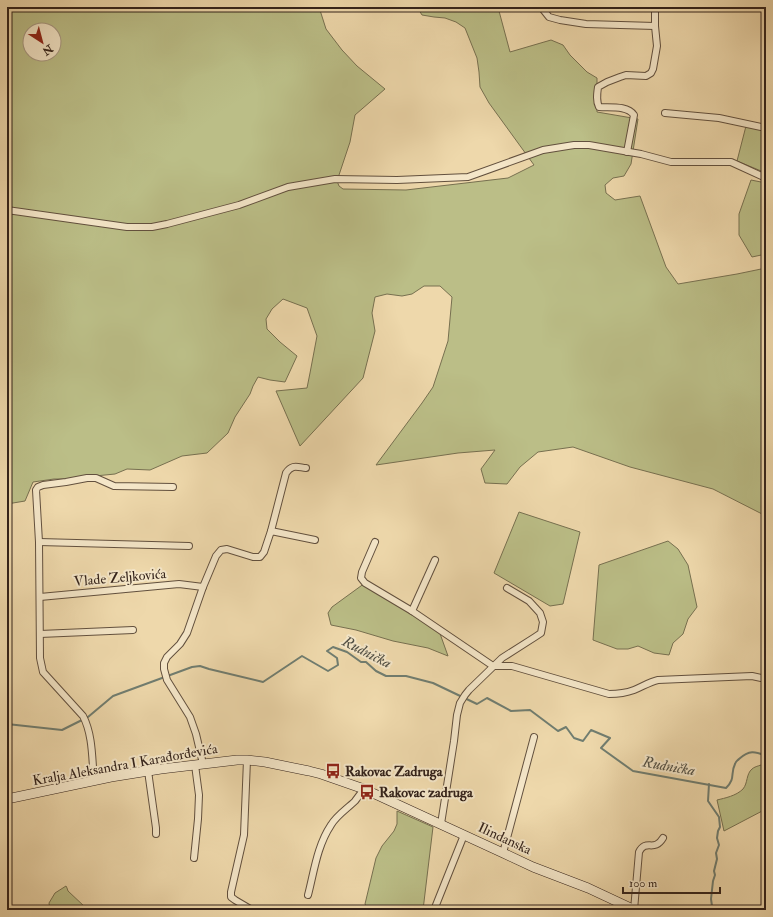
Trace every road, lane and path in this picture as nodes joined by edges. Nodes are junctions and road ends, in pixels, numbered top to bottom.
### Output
1 (541, 7) edge
2 (655, 7) edge
3 (655, 26) junction
4 (665, 113) dead end
5 (766, 128) edge
6 (627, 152) junction
7 (766, 178) edge
8 (7, 210) edge
9 (306, 468) dead end
10 (173, 487) dead end
11 (271, 531) junction
12 (315, 540) dead end
13 (39, 542) junction
14 (375, 542) dead end
15 (189, 546) dead end
16 (435, 560) dead end
17 (203, 587) junction
18 (507, 588) dead end
19 (40, 597) junction
20 (412, 611) junction
21 (133, 630) dead end
22 (40, 634) junction
23 (493, 666) junction
24 (766, 679) edge
25 (534, 737) dead end
26 (247, 760) junction
27 (199, 764) junction
28 (148, 772) junction
29 (94, 781) junction
30 (364, 789) junction
31 (7, 799) edge
32 (442, 824) junction
33 (156, 834) dead end
34 (464, 835) junction
35 (663, 838) dead end
36 (503, 853) junction
37 (194, 858) dead end
38 (308, 895) dead end
39 (252, 910) edge
40 (434, 910) edge
41 (634, 910) edge

1 - 3 street
2 - 3 street
3 - 6 street
4 - 5 street
6 - 7 street
6 - 8 street
9 - 11 street
10 - 13 street
11 - 12 street
11 - 17 street
13 - 15 street, Vlade Zeljkovića
13 - 19 street
14 - 20 street
16 - 20 street
17 - 19 street, Vlade Zeljkovića
17 - 27 street
18 - 23 street
19 - 22 street
20 - 23 street
21 - 22 street
22 - 29 street
23 - 24 street
23 - 32 street
25 - 36 street
26 - 27 street, Kralja Aleksandra I Karađorđevića
26 - 30 street, Kralja Aleksandra I Karađorđevića
26 - 39 street
27 - 28 street, Kralja Aleksandra I Karađorđevića
27 - 37 street
28 - 29 street, Kralja Aleksandra I Karađorđevića
28 - 33 street
29 - 31 street, Kralja Aleksandra I Karađorđevića
30 - 32 street, Ilindanska
30 - 38 street
32 - 34 street, Ilindanska
34 - 36 street, Ilindanska
34 - 40 street
35 - 41 street
36 - 41 street, Ilindanska

